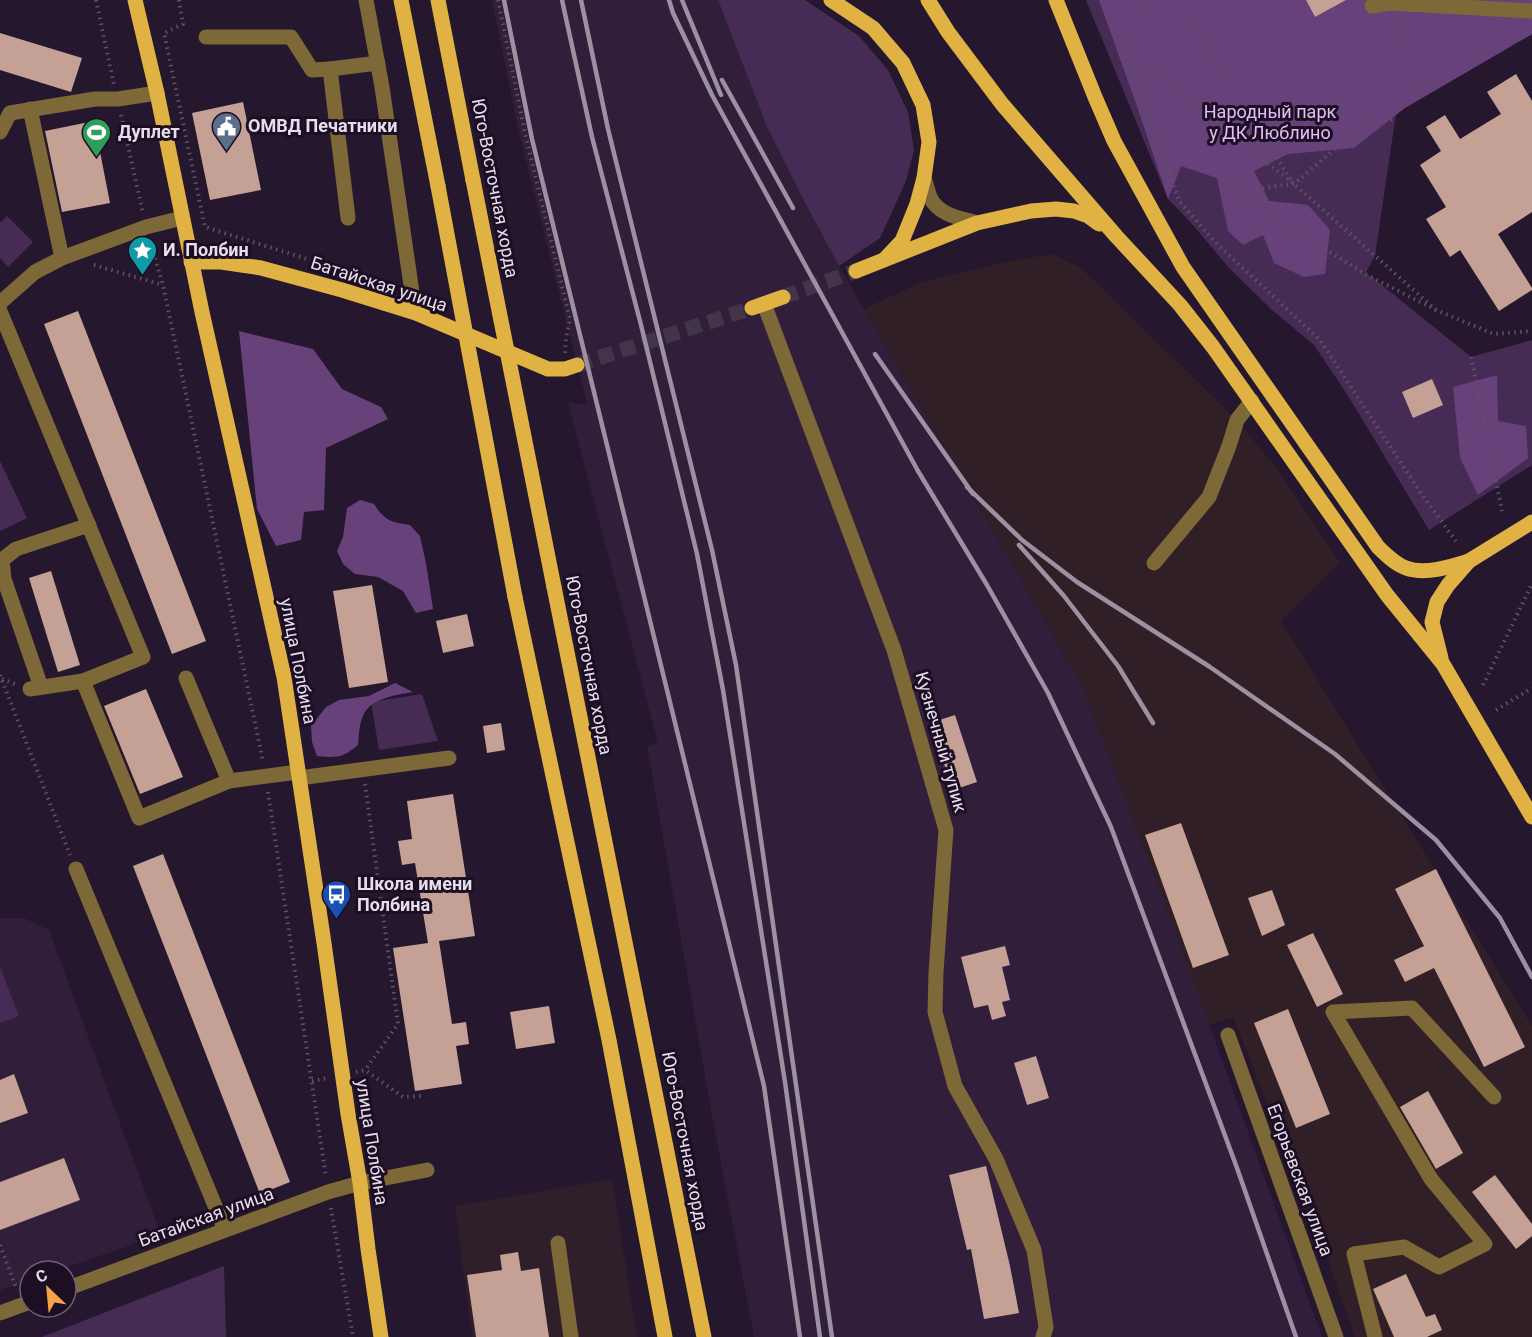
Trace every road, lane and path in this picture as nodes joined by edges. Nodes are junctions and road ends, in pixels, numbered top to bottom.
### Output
1 (135, 0) edge
2 (179, 0) edge
3 (366, 0) edge
4 (400, 0) edge
5 (438, 0) edge
6 (498, 0) edge
7 (831, 0) edge
8 (928, 0) edge
9 (1056, 0) edge
10 (1145, 0) edge
11 (1178, 0) edge
12 (1389, 3) junction
13 (1372, 6) dead end
14 (1532, 11) edge
15 (206, 37) dead end
16 (1125, 50) junction
17 (378, 63) junction
18 (330, 69) junction
19 (157, 93) junction
20 (1418, 100) dead end
21 (30, 109) junction
22 (1395, 119) dead end
23 (0, 132) edge
24 (924, 178) junction
25 (1294, 184) junction
26 (182, 218) junction
27 (348, 218) dead end
28 (976, 223) junction
29 (146, 227) junction
30 (1116, 236) junction
31 (65, 258) junction
32 (885, 259) junction
33 (191, 262) junction
34 (856, 271) tunnel mouth
35 (357, 275) dead end
36 (163, 285) junction
37 (783, 297) tunnel mouth
38 (0, 303) edge
39 (758, 306) joint
40 (1437, 310) junction
41 (0, 311) edge
42 (416, 313) junction
43 (1532, 331) edge
44 (1471, 357) dead end
45 (571, 367) joint
46 (1252, 401) junction
47 (1502, 511) dead end
48 (1532, 522) edge
49 (89, 525) junction
50 (1456, 541) dead end
51 (1469, 561) junction
52 (1154, 563) dead end
53 (1532, 584) edge
54 (1443, 664) junction
55 (0, 675) edge
56 (186, 678) dead end
57 (83, 681) junction
58 (1483, 685) dead end
59 (1532, 688) edge
60 (1496, 710) dead end
61 (449, 758) dead end
62 (363, 770) junction
63 (298, 775) junction
64 (266, 776) junction
65 (229, 781) junction
66 (1532, 817) edge
67 (76, 869) joint
68 (1228, 1035) dead end
69 (365, 1070) junction
70 (342, 1075) junction
71 (312, 1082) junction
72 (423, 1096) dead end
73 (1494, 1096) dead end
74 (427, 1170) dead end
75 (360, 1183) junction
76 (328, 1192) junction
77 (225, 1230) junction
78 (558, 1243) dead end
79 (0, 1245) edge
80 (18, 1285) edge
81 (78, 1285) edge
82 (18, 1306) edge
83 (0, 1313) edge
84 (353, 1337) edge
85 (381, 1337) edge
86 (571, 1337) edge
87 (665, 1337) edge
88 (704, 1337) edge
89 (1043, 1337) edge
90 (1336, 1337) edge
91 (1375, 1337) edge

1 - 19 main road, улица Полбина
2 - 35 path
3 - 17 street
4 - 87 main road, bridge
5 - 88 main road, Юго-Восточная хорда, bridge
6 - 45 path
7 - 24 main road
8 - 30 main road
9 - 51 main road
10 - 16 path
11 - 25 path
12 - 13 street
12 - 14 street
12 - 20 path
15 - 18 street
16 - 25 path
16 - 50 path
17 - 18 street
17 - 42 street
18 - 27 street
19 - 21 street
19 - 26 main road, улица Полбина
21 - 23 street
21 - 31 street
22 - 25 path
24 - 28 street
24 - 32 main road
25 - 40 path
25 - 40 path
26 - 29 street
26 - 33 main road, улица Полбина
28 - 30 main road
28 - 32 main road
29 - 31 street
29 - 36 path
30 - 46 main road
31 - 36 path
31 - 38 street
32 - 34 main road
33 - 42 main road, Батайская улица
33 - 63 main road, улица Полбина
36 - 64 path
37 - 39 main road
39 - 89 street, Кузнечный тупик
40 - 43 path
41 - 49 street
42 - 45 main road, Батайская улица
44 - 47 path
46 - 52 street
46 - 54 main road
48 - 51 main road
49 - 57 street
49 - 57 street
51 - 54 main road
53 - 58 path
54 - 66 main road
55 - 67 path
56 - 65 street
57 - 65 street
59 - 60 path
61 - 62 street
62 - 63 street
62 - 69 path
63 - 64 street
63 - 70 main road, улица Полбина
64 - 65 street
64 - 71 path
67 - 77 street
68 - 90 street, Егорьевская улица
69 - 70 path
69 - 72 path
70 - 71 path
70 - 75 main road, улица Полбина
71 - 76 path
73 - 91 street
74 - 75 street, Батайская улица
75 - 76 street, Батайская улица
75 - 85 main road, улица Полбина
76 - 77 street, Батайская улица
76 - 84 path
77 - 81 street, Батайская улица
78 - 86 street
79 - 80 path
82 - 83 street

